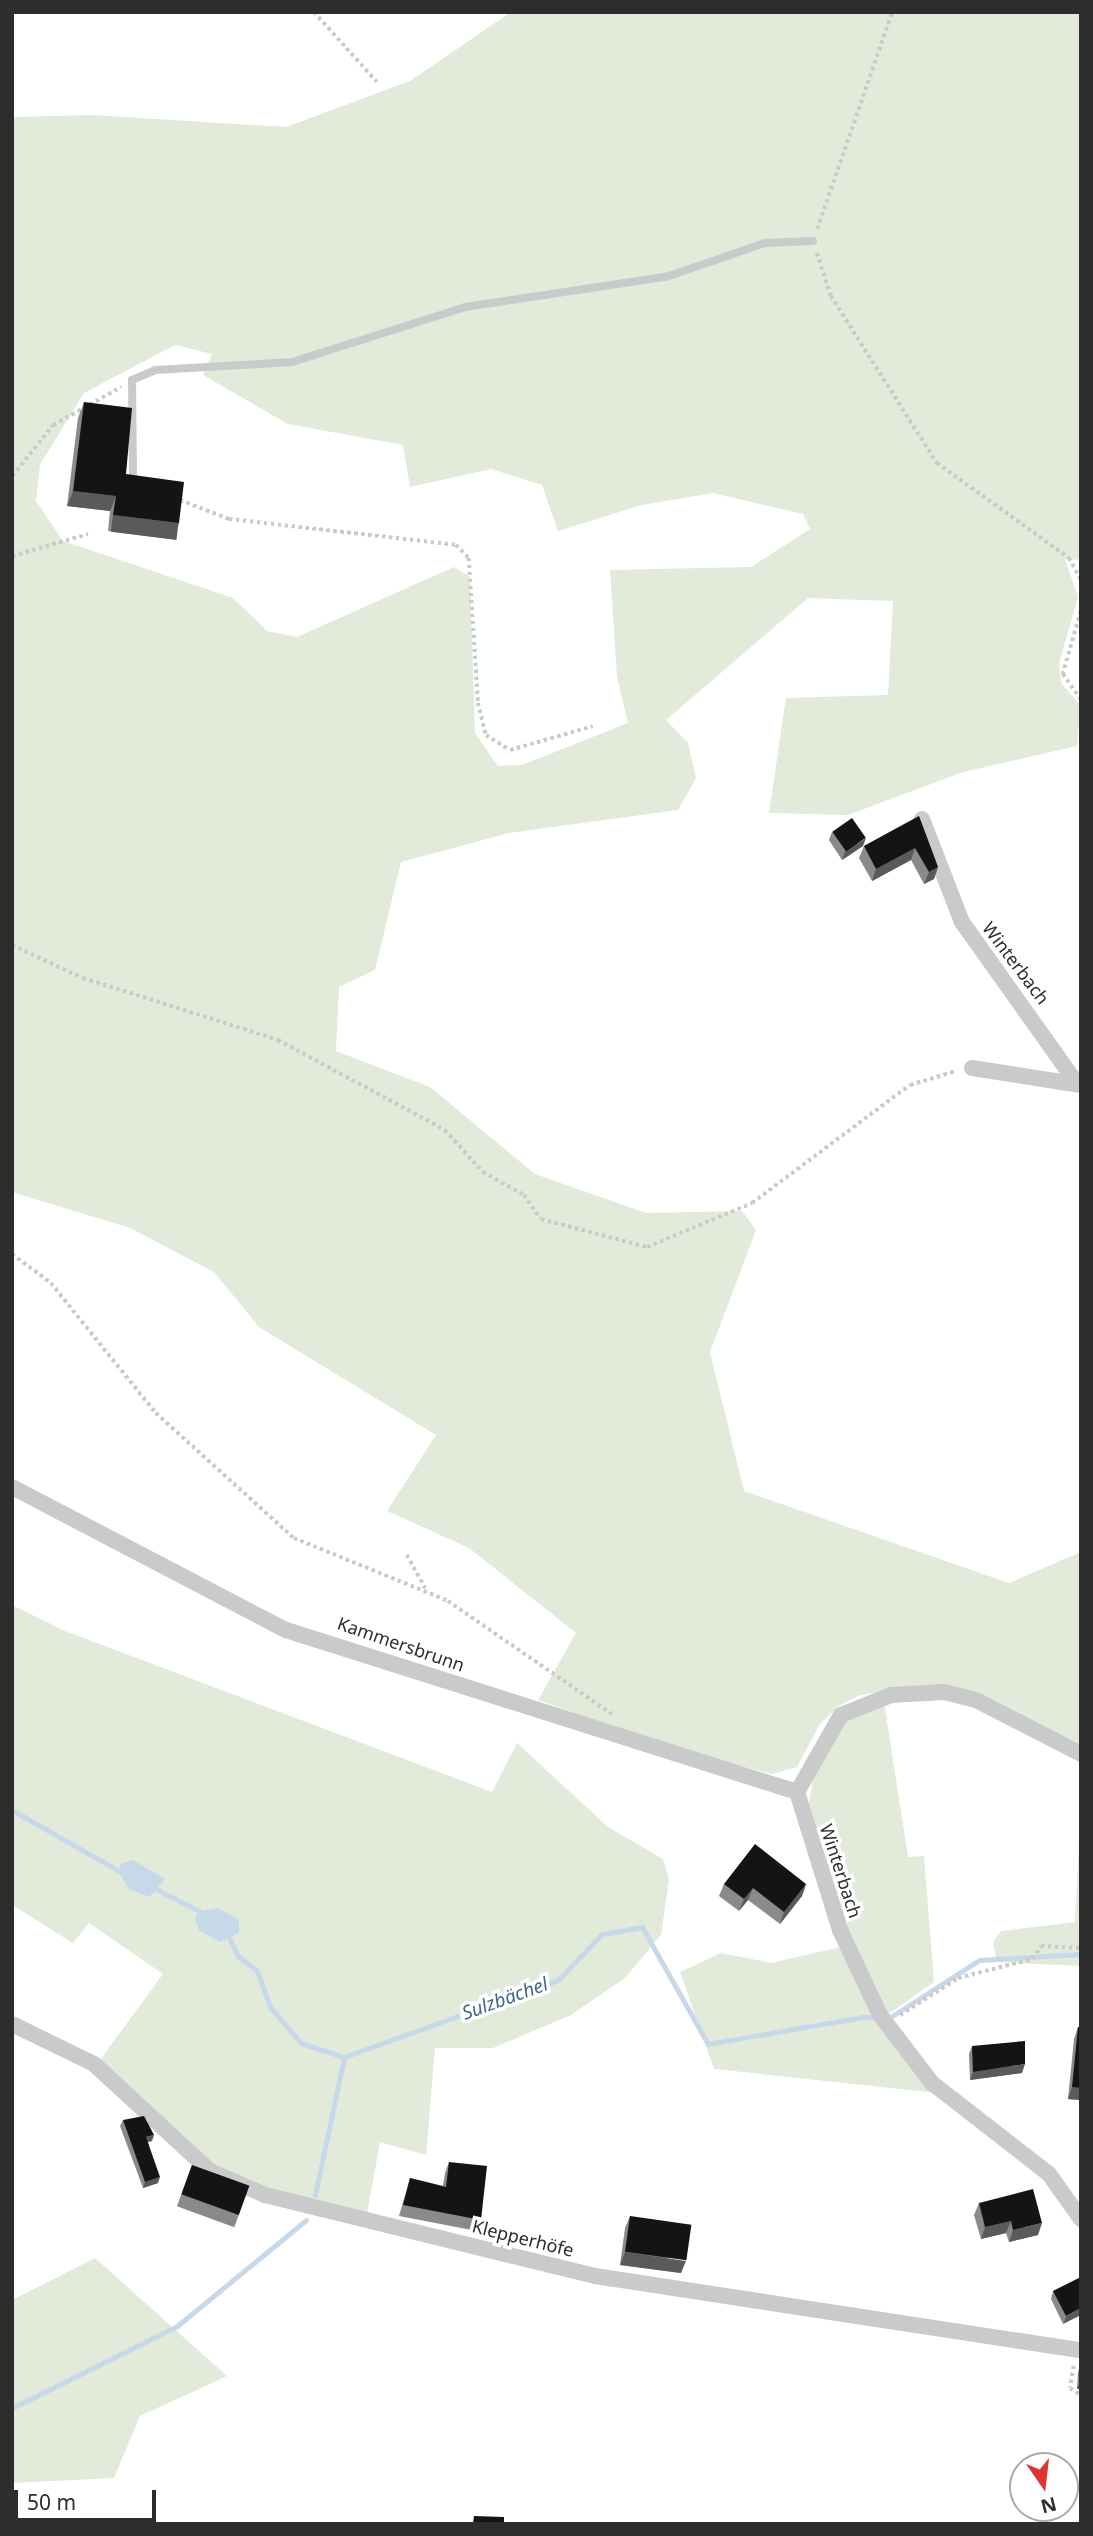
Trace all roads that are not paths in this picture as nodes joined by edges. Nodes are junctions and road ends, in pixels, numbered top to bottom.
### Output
1 (813, 241) road end
2 (133, 474) edge
3 (922, 819) edge
4 (972, 1069) road end
5 (1079, 1084) edge
6 (12, 1487) edge
7 (1081, 1754) edge
8 (797, 1792) junction
9 (12, 2024) edge
10 (1081, 2219) edge
11 (1081, 2350) edge

1 - 2 lane
3 - 5 street, Winterbach
4 - 5 street, Winterbach
6 - 8 street, Kammersbrunn
7 - 8 street
8 - 10 street, Winterbach
9 - 11 street, Klepperhöfe

